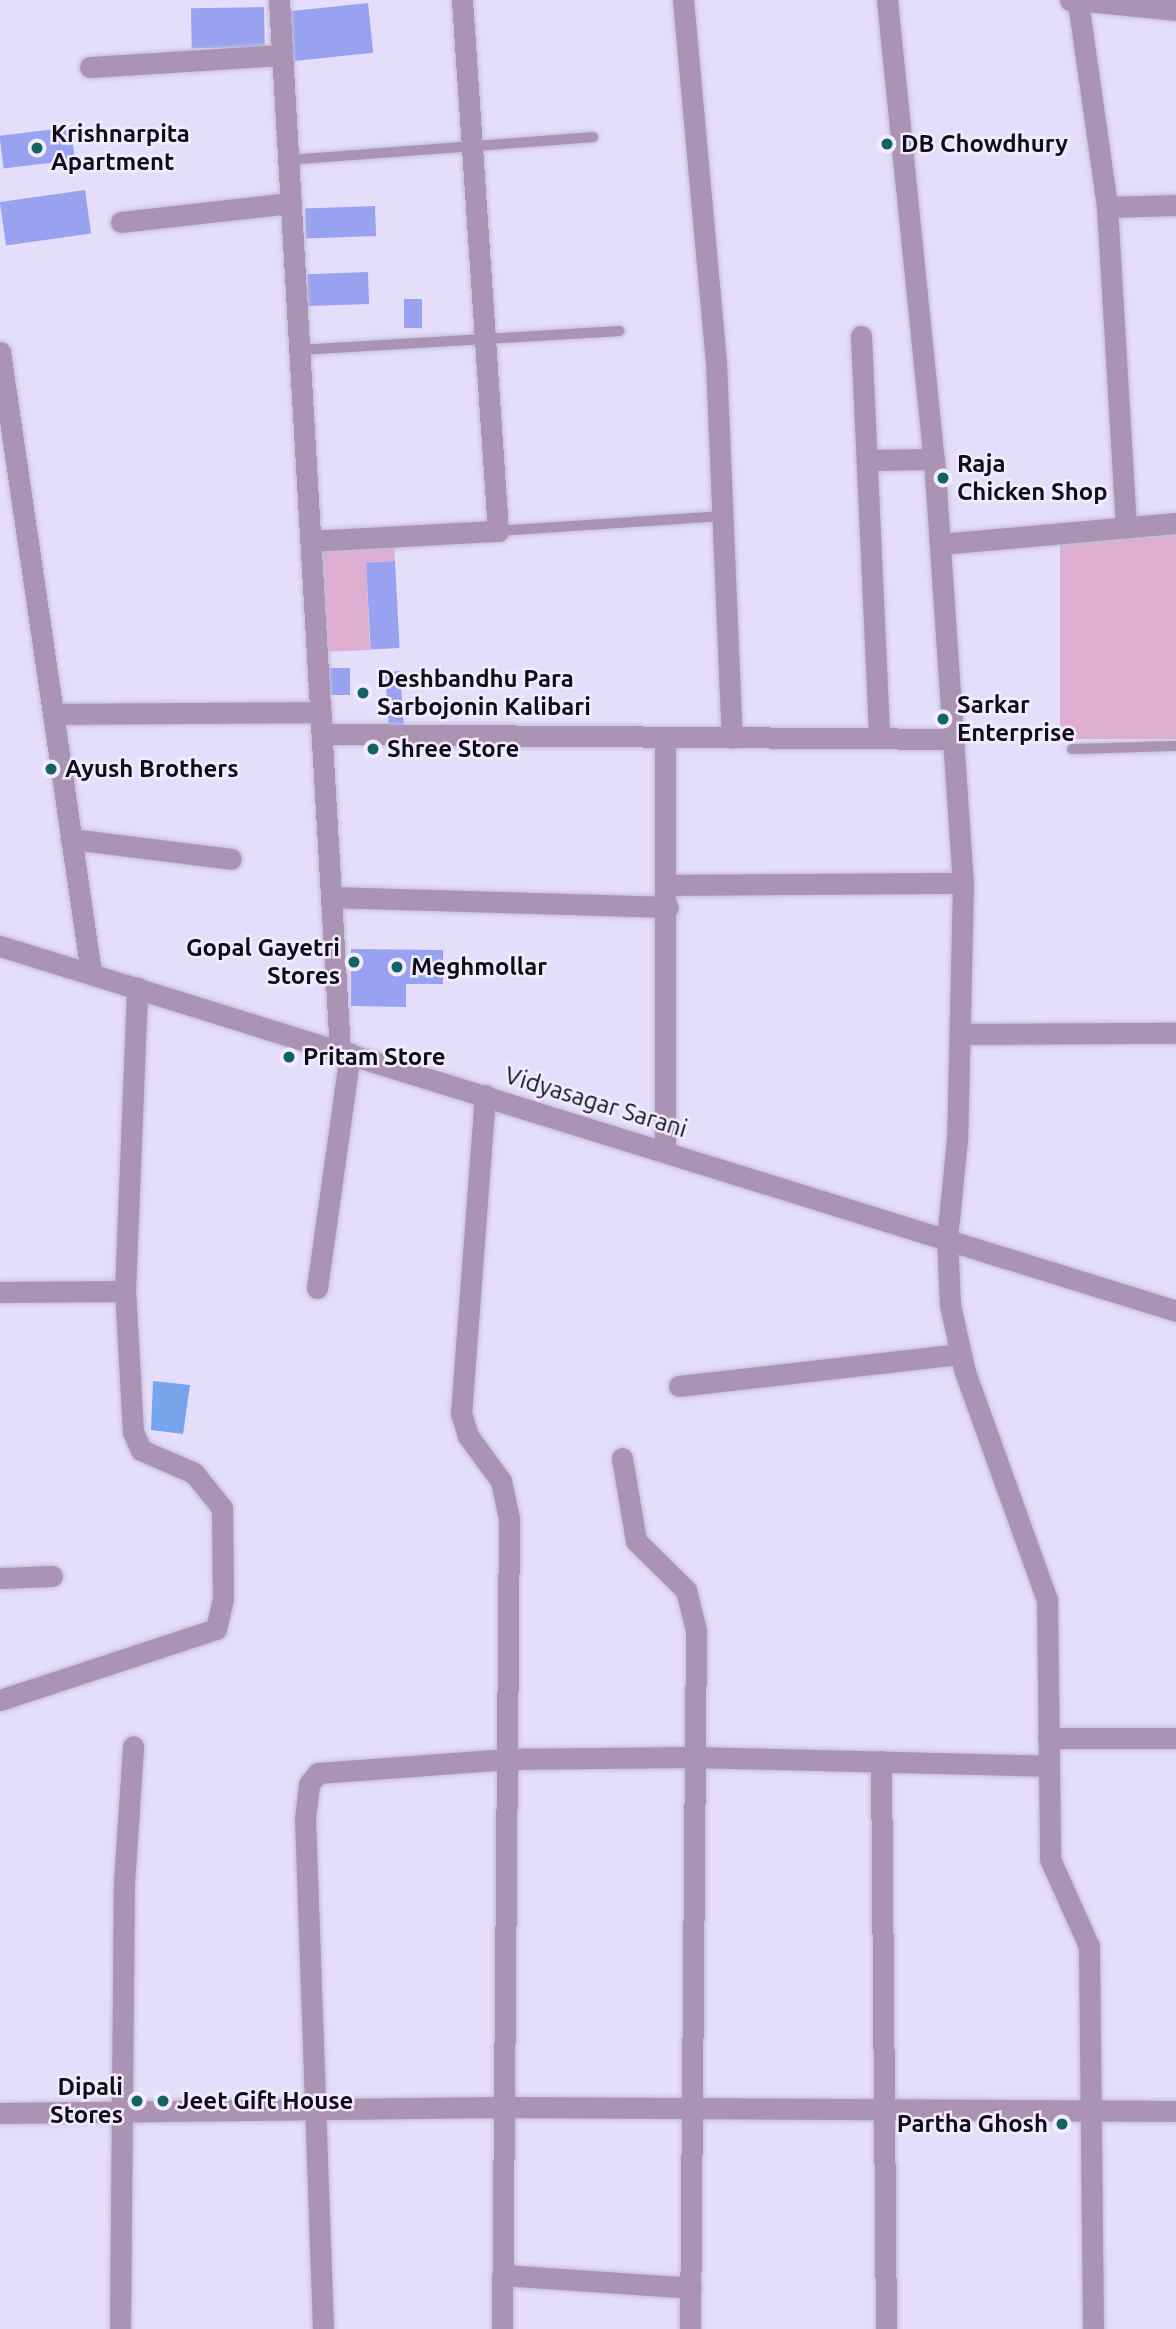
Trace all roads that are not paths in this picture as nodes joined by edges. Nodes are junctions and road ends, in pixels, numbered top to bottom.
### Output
1 (279, 0) edge
2 (462, 0) edge
3 (683, 0) edge
4 (887, 0) edge
5 (1076, 1) edge
6 (1176, 10) edge
7 (282, 55) junction
8 (90, 67) dead end
9 (593, 137) dead end
10 (473, 146) junction
11 (288, 160) junction
12 (291, 203) junction
13 (1176, 205) edge
14 (1107, 207) junction
15 (121, 222) dead end
16 (619, 331) dead end
17 (861, 337) dead end
18 (485, 339) junction
19 (300, 350) junction
20 (0, 352) edge
21 (933, 459) junction
22 (870, 460) junction
23 (722, 516) junction
24 (1176, 523) edge
25 (1126, 527) junction
26 (498, 531) junction
27 (311, 541) junction
28 (940, 544) junction
29 (53, 714) junction
30 (322, 723) junction
31 (665, 737) junction
32 (732, 738) junction
33 (879, 738) junction
34 (955, 738) junction
35 (1176, 746) edge
36 (1072, 749) dead end
37 (71, 839) junction
38 (231, 859) dead end
39 (963, 883) junction
40 (667, 885) junction
41 (332, 897) junction
42 (668, 907) junction
43 (0, 946) edge
44 (91, 973) junction
45 (137, 987) junction
46 (1176, 1033) edge
47 (961, 1034) junction
48 (345, 1052) junction
49 (485, 1095) junction
50 (665, 1151) junction
51 (947, 1238) junction
52 (317, 1288) dead end
53 (125, 1291) junction
54 (0, 1292) edge
55 (1176, 1311) edge
56 (959, 1354) junction
57 (679, 1387) dead end
58 (622, 1458) dead end
59 (52, 1576) dead end
60 (0, 1578) edge
61 (0, 1700) edge
62 (1048, 1738) junction
63 (1176, 1738) edge
64 (133, 1746) dead end
65 (691, 1756) junction
66 (507, 1759) junction
67 (881, 1761) junction
68 (1047, 1766) junction
69 (503, 2107) junction
70 (316, 2111) junction
71 (692, 2111) junction
72 (1176, 2111) edge
73 (120, 2112) junction
74 (881, 2112) junction
75 (1089, 2112) junction
76 (0, 2113) edge
77 (502, 2276) junction
78 (691, 2288) junction
79 (120, 2329) edge
80 (323, 2329) edge
81 (502, 2329) edge
82 (690, 2329) edge
83 (886, 2329) edge
84 (1093, 2329) edge

1 - 7 street
2 - 10 street
3 - 23 street
4 - 21 street
5 - 6 street
5 - 14 street
7 - 8 street
7 - 11 street
9 - 10 lane
10 - 11 lane
10 - 18 street
11 - 12 street
12 - 15 street
12 - 19 street
13 - 14 street
14 - 25 street
16 - 18 lane
17 - 22 street
18 - 19 lane
18 - 26 street
19 - 27 street
20 - 29 street
21 - 22 street
21 - 28 street
22 - 33 street
23 - 26 lane
23 - 32 street
24 - 25 street
25 - 28 street
26 - 27 street
27 - 30 street
28 - 34 street
29 - 30 street
29 - 37 street
30 - 31 street
30 - 41 street
31 - 32 street
31 - 40 street
32 - 33 street
33 - 34 street
34 - 39 street
35 - 36 lane
37 - 38 street
37 - 44 street
39 - 40 street
39 - 47 street
40 - 42 street
41 - 42 street
41 - 48 street
42 - 50 street
43 - 44 street, Vidyasagar Sarani
44 - 45 street, Vidyasagar Sarani
45 - 48 street, Vidyasagar Sarani
45 - 53 street
46 - 47 street
47 - 51 street
48 - 49 street, Vidyasagar Sarani
48 - 52 street
49 - 50 street, Vidyasagar Sarani
49 - 66 street
50 - 51 street, Vidyasagar Sarani
51 - 55 street, Vidyasagar Sarani
51 - 56 street
53 - 54 street
53 - 61 street
56 - 57 street
56 - 62 street
58 - 65 street
59 - 60 street
62 - 63 street
62 - 68 street
64 - 73 street
65 - 66 street
65 - 67 street
65 - 71 street
66 - 69 street
66 - 70 street
67 - 68 street
67 - 74 street
68 - 75 street
69 - 70 street
69 - 71 street
69 - 77 street
70 - 73 street
70 - 80 street
71 - 74 street
71 - 78 street
72 - 75 street
73 - 76 street
73 - 79 street
74 - 75 street
74 - 83 street
75 - 84 street
77 - 78 street
77 - 81 street
78 - 82 street

